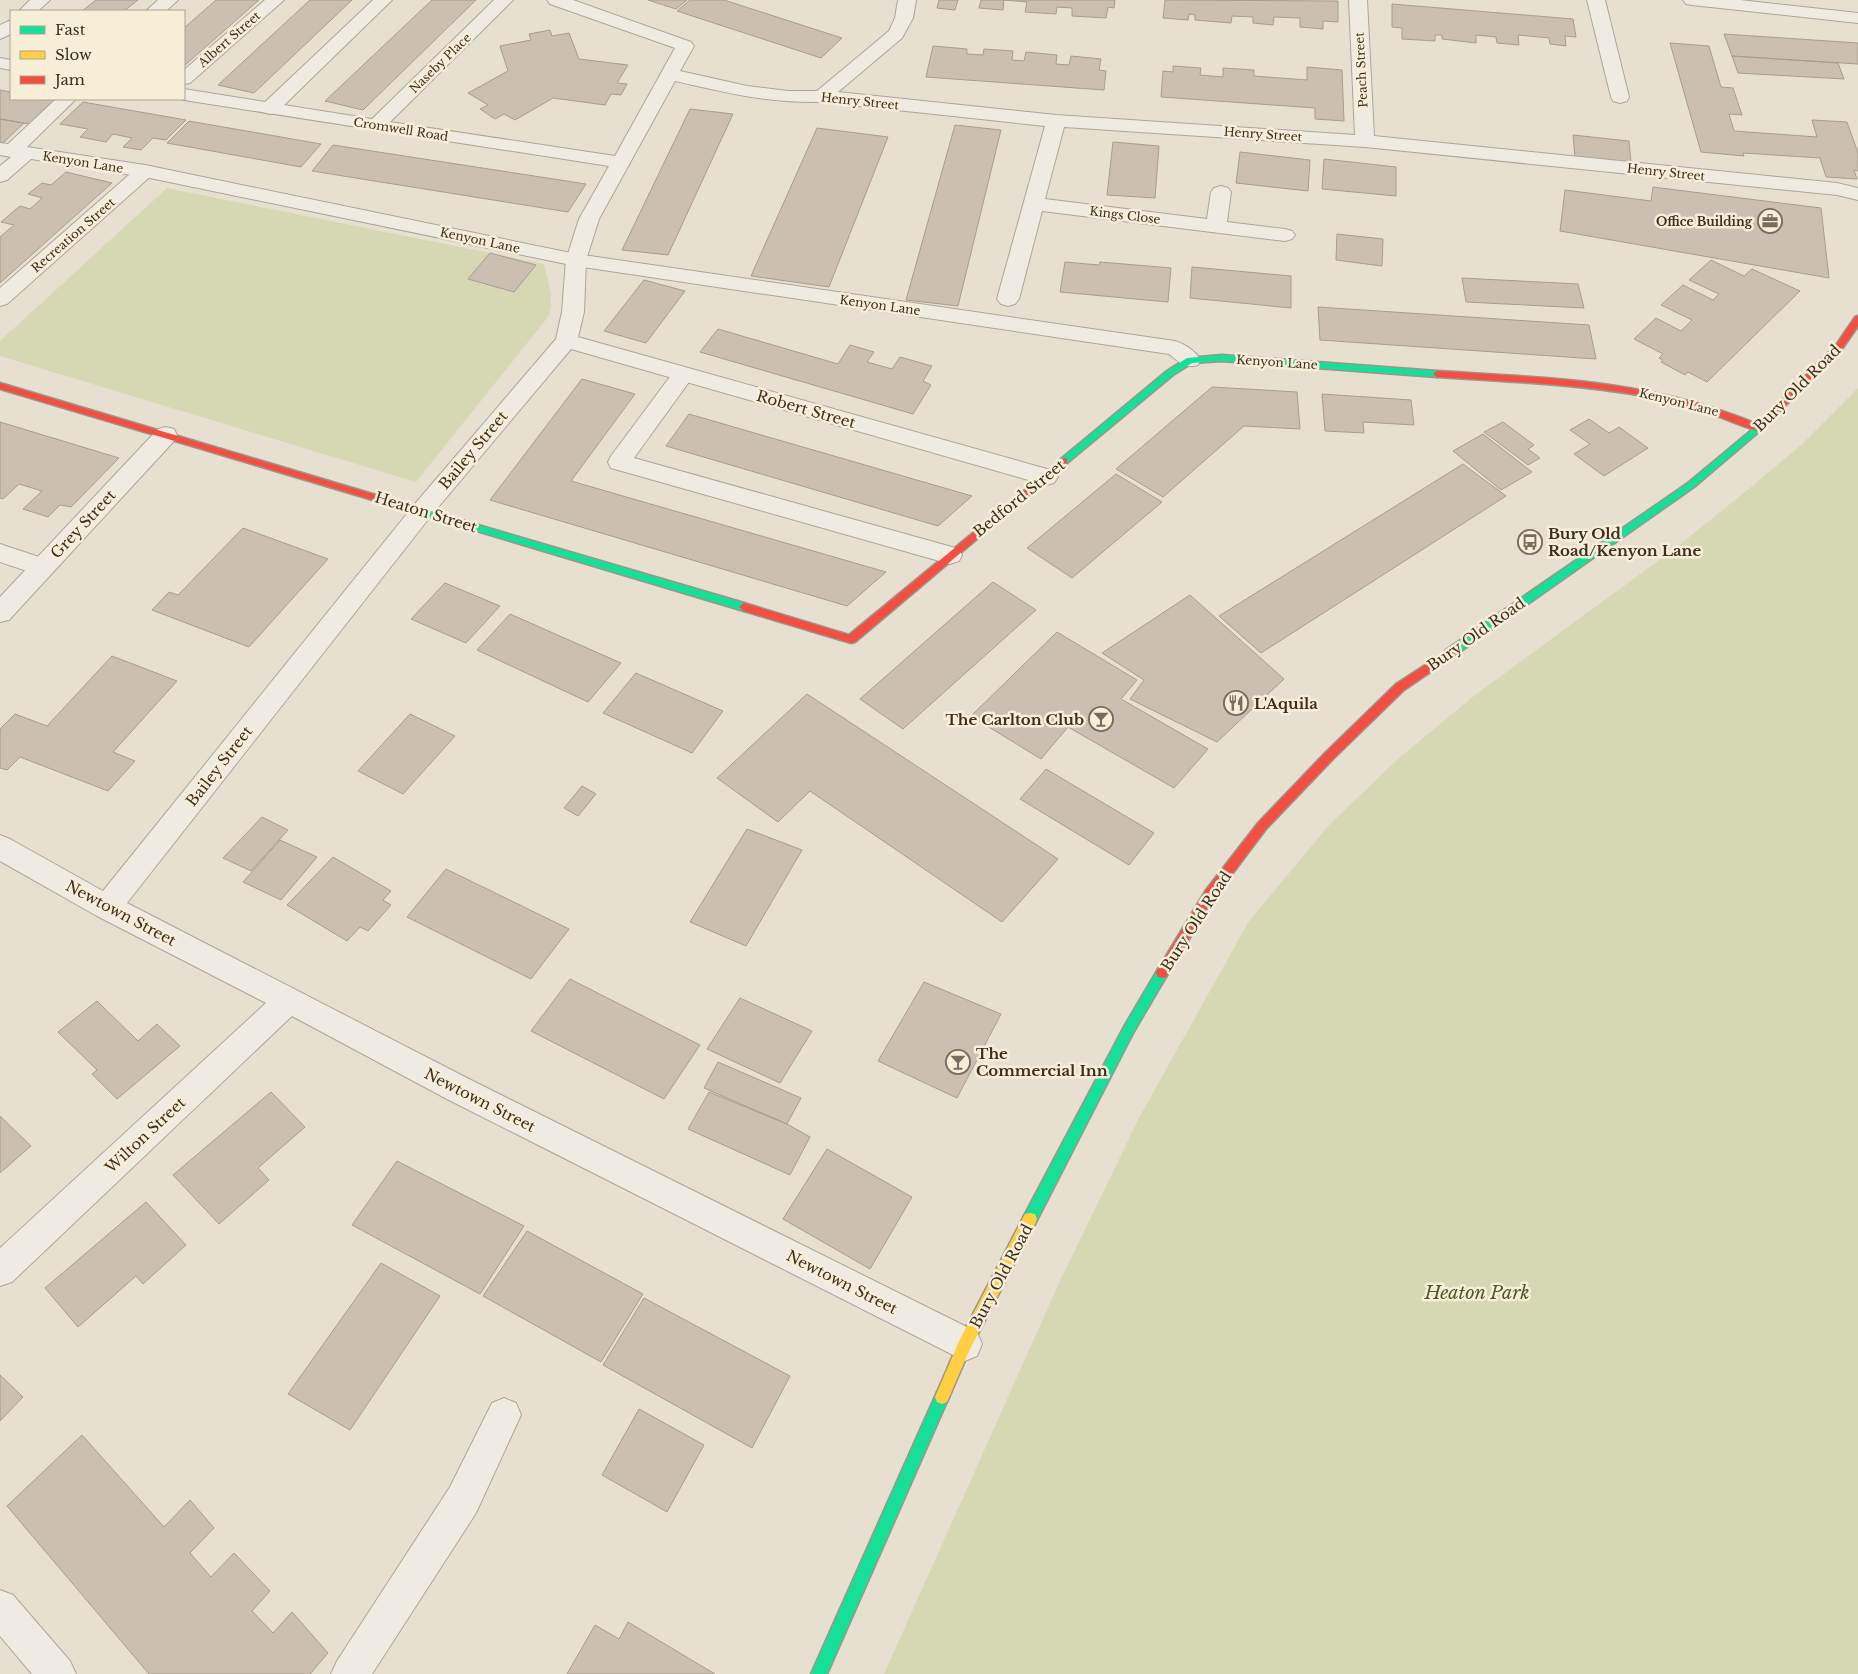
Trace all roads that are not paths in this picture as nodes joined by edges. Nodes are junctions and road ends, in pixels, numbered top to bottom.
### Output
1 (41, 0) edge
2 (169, 0) edge
3 (275, 0) edge
4 (382, 0) edge
5 (504, 0) edge
6 (556, 0) edge
7 (907, 0) edge
8 (1358, 0) edge
9 (1596, 0) edge
10 (1692, 0) edge
11 (29, 10) edge
12 (156, 10) edge
13 (1858, 18) edge
14 (10, 26) edge
15 (0, 34) edge
16 (669, 74) junction
17 (185, 78) edge
18 (185, 94) edge
19 (822, 96) junction
20 (1620, 97) dead end
21 (66, 100) edge
22 (270, 108) junction
23 (1056, 121) junction
24 (376, 125) junction
25 (1365, 141) junction
26 (13, 151) edge
27 (619, 162) junction
28 (145, 171) junction
29 (0, 176) edge
30 (1220, 192) dead end
31 (1858, 194) edge
32 (1033, 204) junction
33 (1216, 227) junction
34 (1285, 235) dead end
35 (576, 260) junction
36 (0, 299) edge
37 (1008, 300) dead end
38 (1858, 319) edge
39 (566, 341) junction
40 (1190, 360) junction
41 (683, 375) junction
42 (0, 386) edge
43 (1758, 428) junction
44 (166, 435) junction
45 (1046, 477) junction
46 (422, 511) junction
47 (0, 554) edge
48 (950, 555) junction
49 (42, 567) junction
50 (0, 613) edge
51 (851, 639) joint
52 (0, 848) edge
53 (107, 908) junction
54 (290, 1000) junction
55 (0, 1270) edge
56 (965, 1344) junction
57 (504, 1415) dead end
58 (0, 1608) edge
59 (57, 1674) edge
60 (350, 1674) edge
61 (819, 1674) edge

1 - 11 street
2 - 12 street
3 - 17 street, Albert Street
4 - 22 street
5 - 24 street, Naseby Place
6 - 16 street, Bailey Street
7 - 19 street
8 - 25 street, Peach Street
9 - 20 street
10 - 13 street
14 - 15 street
16 - 19 street, Henry Street
16 - 27 street, Bailey Street
18 - 22 street, Cromwell Road
19 - 23 street, Henry Street
21 - 26 street
22 - 24 street, Cromwell Road
23 - 25 street, Henry Street
23 - 32 street
24 - 27 street, Cromwell Road
25 - 31 street, Henry Street
26 - 28 street, Kenyon Lane
26 - 29 street
27 - 35 street, Bailey Street
28 - 35 street, Kenyon Lane
28 - 36 street, Recreation Street
30 - 33 street
32 - 33 street, Kings Close
32 - 37 street
33 - 34 street, Kings Close
35 - 39 street, Bailey Street
35 - 40 street, Kenyon Lane
38 - 43 street, Bury Old Road
39 - 41 street, Robert Street
39 - 46 street, Bailey Street
40 - 43 street, Kenyon Lane
40 - 45 street, Bedford Street
41 - 45 street, Robert Street
41 - 48 street
42 - 44 street, Heaton Street
43 - 56 street, Bury Old Road
44 - 46 street, Heaton Street
44 - 49 street, Grey Street
45 - 48 street, Bedford Street
46 - 51 street, Heaton Street
46 - 53 street, Bailey Street
47 - 49 street
48 - 51 street, Bedford Street
49 - 50 street, Grey Street
52 - 53 street, Newtown Street
53 - 54 street, Newtown Street
54 - 55 street, Wilton Street
54 - 56 street, Newtown Street
56 - 61 street, Bury Old Road
57 - 60 street
58 - 59 street

